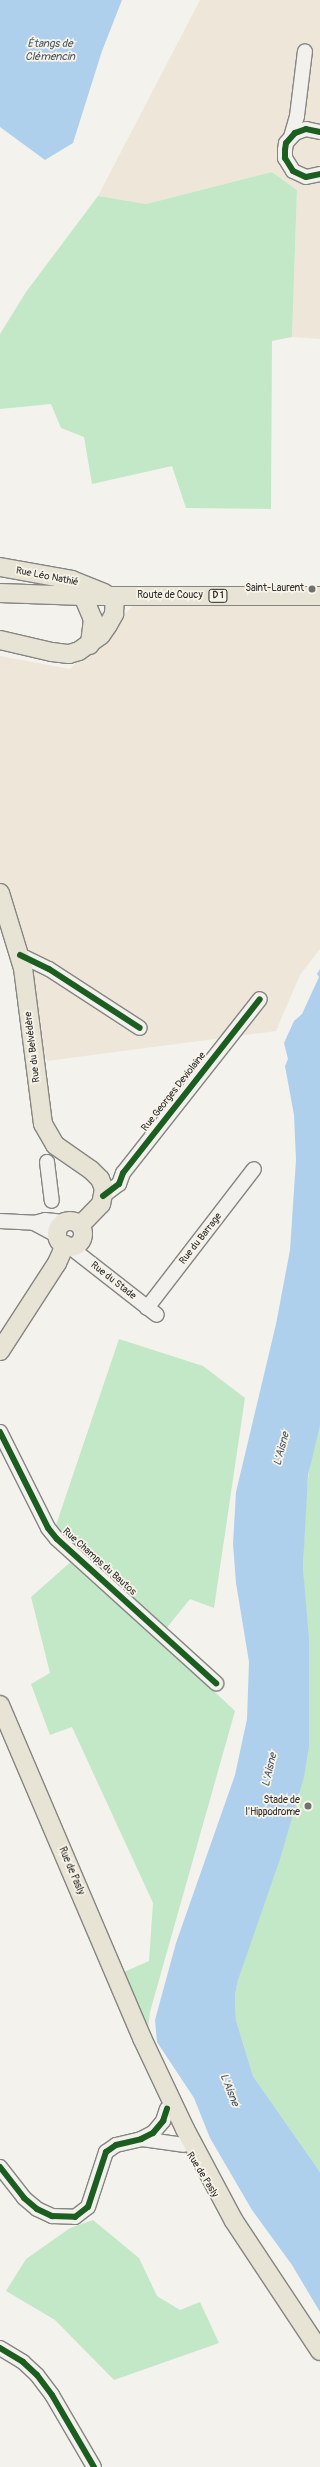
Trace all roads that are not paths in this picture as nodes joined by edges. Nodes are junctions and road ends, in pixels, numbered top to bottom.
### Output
1 (305, 51) dead end
2 (297, 116) junction
3 (306, 129) junction
4 (320, 132) edge
5 (291, 137) junction
6 (320, 174) edge
7 (0, 567) edge
8 (0, 593) edge
9 (83, 596) junction
10 (320, 596) edge
11 (115, 597) junction
12 (0, 640) edge
13 (90, 645) junction
14 (0, 893) edge
15 (20, 956) junction
16 (260, 998) dead end
17 (140, 1028) dead end
18 (47, 1162) dead end
19 (254, 1169) dead end
20 (123, 1173) junction
21 (100, 1179) junction
22 (103, 1196) junction
23 (52, 1201) dead end
24 (0, 1221) edge
25 (67, 1235) junction
26 (152, 1311) joint
27 (0, 1351) edge
28 (0, 1432) edge
29 (216, 1683) dead end
30 (0, 1705) edge
31 (142, 2038) junction
32 (167, 2109) junction
33 (141, 2139) junction
34 (184, 2145) junction
35 (0, 2167) edge
36 (234, 2221) junction
37 (0, 2348) edge
38 (320, 2351) edge
39 (94, 2467) edge

1 - 2 street
2 - 3 street
2 - 5 street
3 - 4 street
3 - 5 street
5 - 6 street
7 - 11 main road, Rue Léo Nathié
8 - 9 main road, D 1
9 - 11 main road, D 1
9 - 13 main road
10 - 11 main road, Route de Coucy / D 1
11 - 13 main road
12 - 13 main road
14 - 15 main road, Rue du Belvédère
15 - 17 street
15 - 21 main road, Rue du Belvédère
16 - 20 street, Rue Georges Deviolaine
18 - 23 street
19 - 26 street, Rue du Barrage
20 - 21 street
20 - 22 street, Rue Georges Deviolaine
21 - 22 main road
22 - 25 main road, Rue Georges Deviolaine
24 - 25 street
25 - 26 street, Rue du Stade
25 - 27 main road, Rue Georges Deviolaine
28 - 29 street, Rue Champs du Bautos
30 - 31 main road, Rue de Pasly
31 - 32 main road, Rue de Pasly
31 - 36 main road, Rue de Pasly
32 - 33 street
32 - 34 main road, Rue de Pasly
33 - 34 street
33 - 35 street
34 - 36 main road, Rue de Pasly
36 - 38 main road, Rue de Pasly
37 - 39 street

